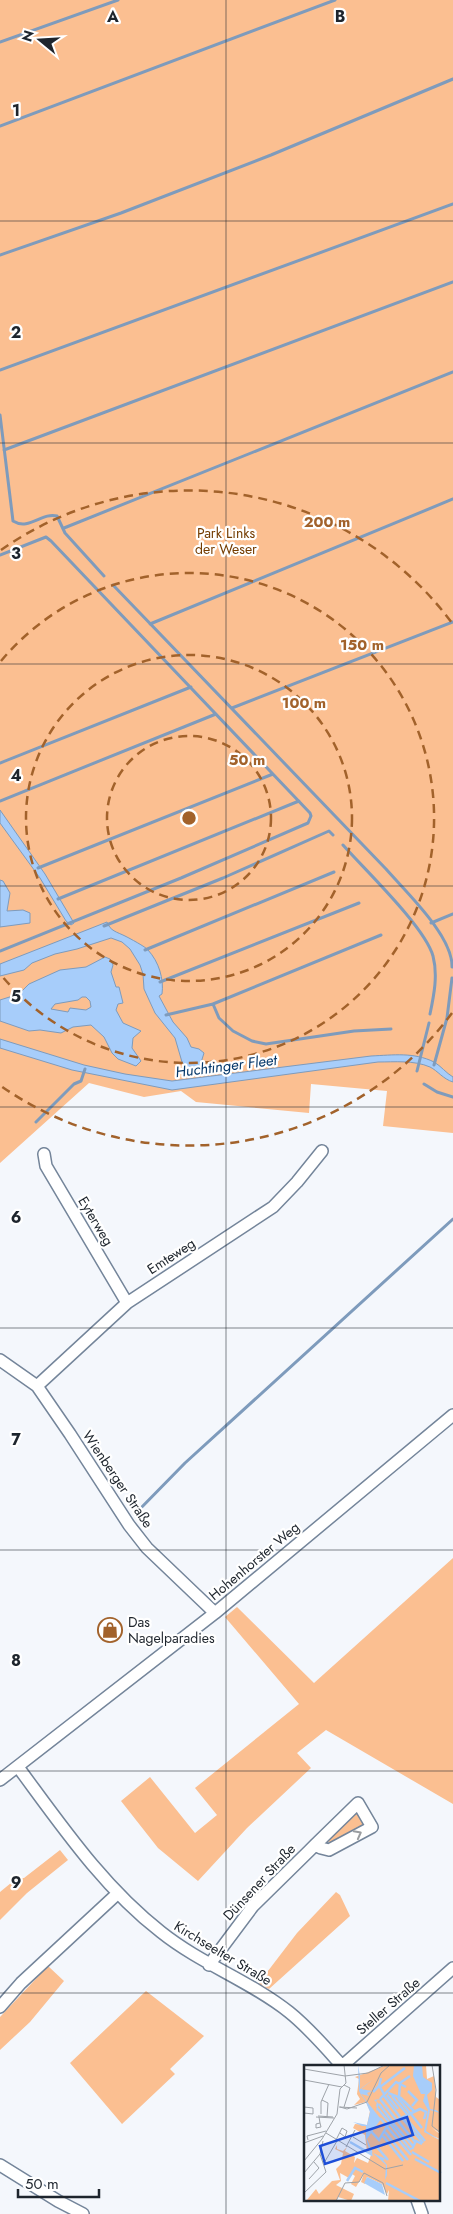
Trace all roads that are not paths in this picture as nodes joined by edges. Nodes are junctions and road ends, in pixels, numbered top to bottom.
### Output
1 (322, 1151) dead end
2 (44, 1154) dead end
3 (127, 1303) junction
4 (0, 1360) edge
5 (36, 1386) junction
6 (453, 1415) edge
7 (215, 1613) junction
8 (18, 1767) junction
9 (0, 1780) edge
10 (315, 1845) junction
11 (118, 1894) junction
12 (209, 1965) junction
13 (453, 1968) edge
14 (0, 2007) edge
15 (341, 2065) edge
16 (343, 2065) edge
17 (0, 2165) edge
18 (418, 2202) edge
19 (83, 2214) edge
20 (422, 2214) edge

1 - 3 street, Emteweg
2 - 3 street, Eyterweg
3 - 5 street, Emteweg
4 - 5 street, Wienberger Straße
5 - 7 street, Wienberger Straße
6 - 7 street, Hohenhorster Weg
7 - 8 street, Hohenhorster Weg
8 - 9 street, Hohenhorster Weg
8 - 11 street, Kirchseelter Straße
10 -> 10 street, Dünsener Straße
10 - 12 street, Dünsener Straße
11 - 12 street, Kirchseelter Straße
11 - 14 street
12 - 15 street, Kirchseelter Straße
13 - 16 street, Steller Straße
17 - 19 street
18 - 20 street

